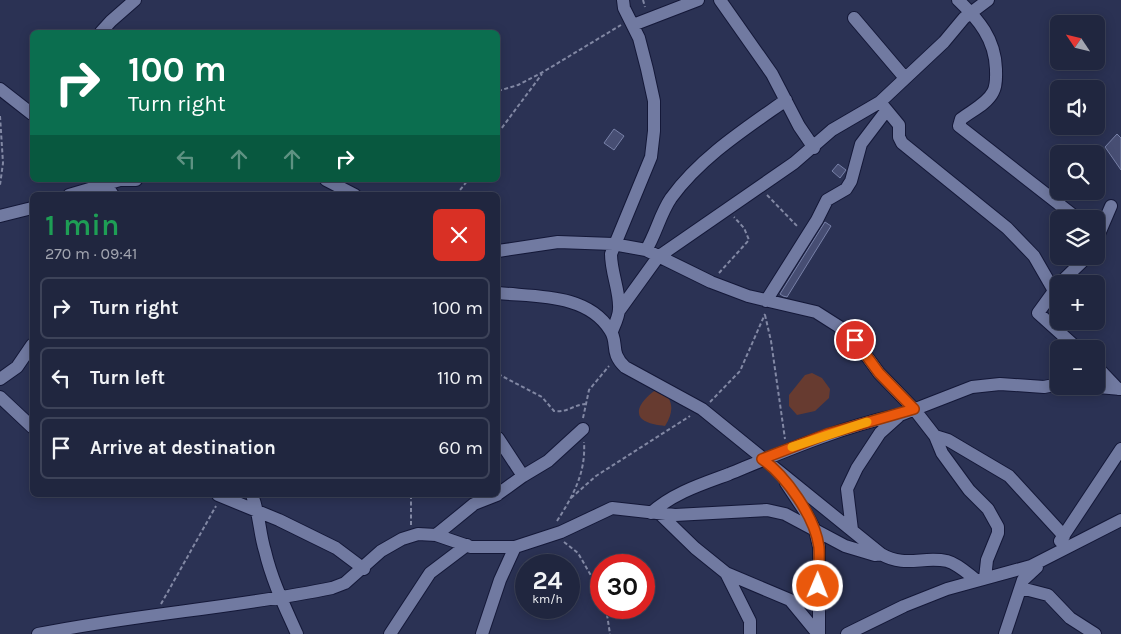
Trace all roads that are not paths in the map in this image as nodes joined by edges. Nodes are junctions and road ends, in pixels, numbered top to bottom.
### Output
1 (135, 0) edge
2 (623, 0) edge
3 (698, 0) edge
4 (720, 0) edge
5 (958, 0) edge
6 (988, 0) edge
7 (971, 12) junction
8 (854, 18) dead end
9 (632, 23) junction
10 (102, 30) edge
11 (905, 78) junction
12 (0, 89) edge
13 (786, 100) junction
14 (883, 106) junction
15 (30, 112) edge
16 (814, 148) junction
17 (104, 182) edge
18 (330, 182) edge
19 (77, 192) edge
20 (348, 192) edge
21 (1111, 206) dead end
22 (30, 208) edge
23 (1066, 210) edge
24 (0, 216) edge
25 (1105, 220) edge
26 (613, 244) junction
27 (646, 250) junction
28 (500, 251) edge
29 (658, 257) junction
30 (1079, 265) edge
31 (1068, 275) edge
32 (1050, 277) edge
33 (500, 293) edge
34 (1050, 296) edge
35 (764, 301) junction
36 (619, 311) junction
37 (1050, 324) edge
38 (1057, 330) edge
39 (612, 332) junction
40 (1068, 340) edge
41 (30, 348) edge
42 (1105, 375) edge
43 (0, 379) edge
44 (1050, 386) edge
45 (1105, 388) edge
46 (1119, 389) edge
47 (0, 397) edge
48 (914, 409) junction
49 (900, 415) junction
50 (30, 425) edge
51 (584, 429) road end
52 (935, 436) junction
53 (500, 441) edge
54 (1121, 449) edge
55 (762, 459) junction
56 (778, 470) junction
57 (522, 476) junction
58 (500, 493) edge
59 (222, 497) edge
60 (253, 497) edge
61 (493, 497) edge
62 (259, 513) junction
63 (656, 513) junction
64 (1121, 520) edge
65 (815, 530) junction
66 (852, 530) junction
67 (436, 535) junction
68 (1064, 536) junction
69 (467, 545) junction
70 (515, 547) junction
71 (881, 554) junction
72 (1044, 560) junction
73 (364, 569) junction
74 (726, 573) junction
75 (981, 579) junction
76 (1021, 588) junction
77 (281, 599) junction
78 (1090, 633) edge
79 (38, 634) edge
80 (297, 634) edge
81 (390, 634) edge
82 (482, 634) edge
83 (750, 634) edge
84 (819, 634) edge
85 (847, 634) edge
86 (1005, 634) edge

1 - 10 street
2 - 9 street
3 - 9 street
4 - 13 street
5 - 7 street
6 - 7 street
7 - 11 street
7 - 23 street
8 - 11 street
9 - 26 street
11 - 14 street
12 - 15 street
13 - 16 street
13 - 27 street
14 - 16 street
14 - 32 street
14 - 35 street
16 - 29 street
17 - 19 street
18 - 20 street
21 - 25 street
22 - 24 street
26 - 27 street
26 - 28 street
26 - 36 street
27 - 29 street
29 - 35 street
29 - 36 street
30 - 31 street
33 - 39 street
34 - 37 street
35 - 48 street
36 - 39 street
38 - 40 street
39 - 55 street
41 - 43 street
42 - 46 street
44 - 48 street
45 - 46 street
47 - 50 street
48 - 49 street
48 - 52 street
49 - 55 street
49 - 66 street
51 - 57 street
52 - 68 street
52 - 75 street
53 - 57 street
54 - 68 street
55 - 56 street
55 - 63 street
56 - 65 street
56 - 66 street
57 - 58 street
59 - 62 street
60 - 62 street
61 - 67 street
62 - 73 street
62 - 77 street
63 - 65 street
63 - 70 street
63 - 74 street
64 - 72 street
65 - 71 street
65 - 84 street
66 - 71 street
67 - 69 street
67 - 73 street
68 - 72 street
69 - 70 street
69 - 81 street
70 - 82 street
71 - 75 street
72 - 75 street
72 - 76 street
73 - 77 street
74 - 83 street
74 - 84 street
75 - 85 street
76 - 78 street
76 - 86 street
77 - 79 street
77 - 80 street

